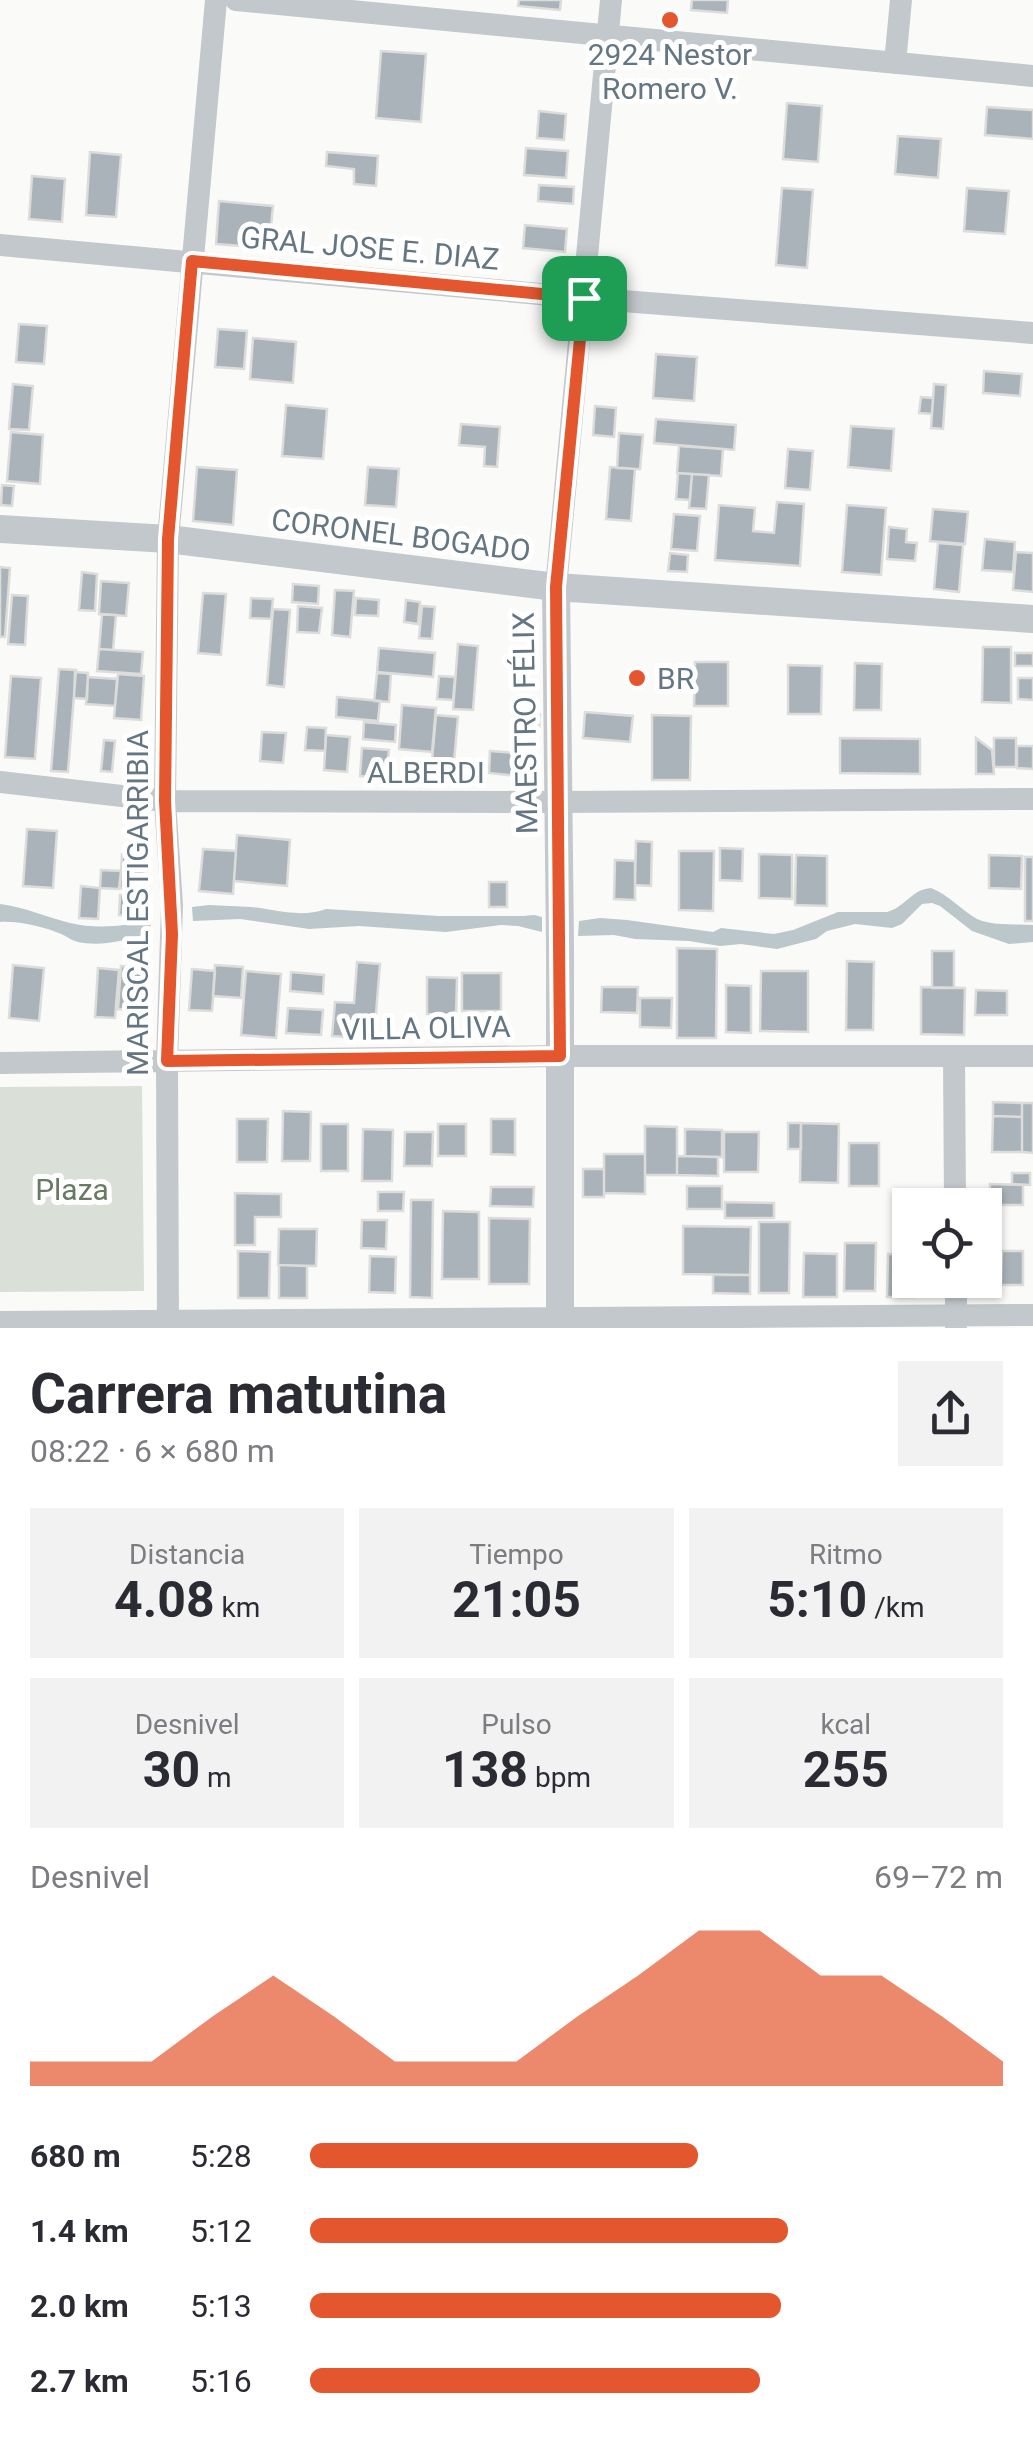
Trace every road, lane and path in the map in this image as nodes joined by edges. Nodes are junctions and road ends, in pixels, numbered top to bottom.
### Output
1 (216, 0) edge
2 (236, 0) edge
3 (612, 0) edge
4 (902, 0) edge
5 (608, 35) junction
6 (895, 63) junction
7 (1033, 76) edge
8 (0, 245) edge
9 (192, 261) junction
10 (584, 298) junction
11 (1033, 333) edge
12 (0, 529) edge
13 (168, 539) junction
14 (556, 587) junction
15 (1033, 619) edge
16 (0, 782) edge
17 (1033, 799) edge
18 (165, 801) junction
19 (558, 802) junction
20 (560, 1056) junction
21 (954, 1056) junction
22 (1033, 1056) edge
23 (167, 1061) junction
24 (0, 1063) edge
25 (955, 1188) edge
26 (1033, 1315) edge
27 (0, 1322) edge
28 (956, 1322) edge
29 (560, 1323) edge
30 (168, 1324) edge

1 - 9 street, MARISCAL ESTIGARRIBIA
2 - 5 street
3 - 5 street, MAESTRO FÉLIX
4 - 6 street
5 - 6 street
5 - 10 street, MAESTRO FÉLIX
6 - 7 street
8 - 9 street, GRAL JOSE E. DIAZ
9 - 10 street, GRAL JOSE E. DIAZ
9 - 13 street, MARISCAL ESTIGARRIBIA
10 - 11 street, GRAL JOSE E. DIAZ
10 - 14 street, MAESTRO FÉLIX
12 - 13 street, CORONEL BOGADO
13 - 14 street, CORONEL BOGADO
13 - 18 street, MARISCAL ESTIGARRIBIA
14 - 15 street, CORONEL BOGADO
14 - 19 street, MAESTRO FÉLIX
16 - 18 street, ALBERDI
17 - 19 street, ALBERDI
18 - 19 street, ALBERDI
18 - 23 street, MARISCAL ESTIGARRIBIA
19 - 20 street, MAESTRO FÉLIX
20 - 21 street, VILLA OLIVA
20 - 23 street, VILLA OLIVA
20 - 29 street
21 - 22 street, VILLA OLIVA
21 - 25 street
23 - 24 street, VILLA OLIVA
23 - 30 street, MARISCAL ESTIGARRIBIA
26 - 28 street
27 - 30 street
28 - 29 street
29 - 30 street

